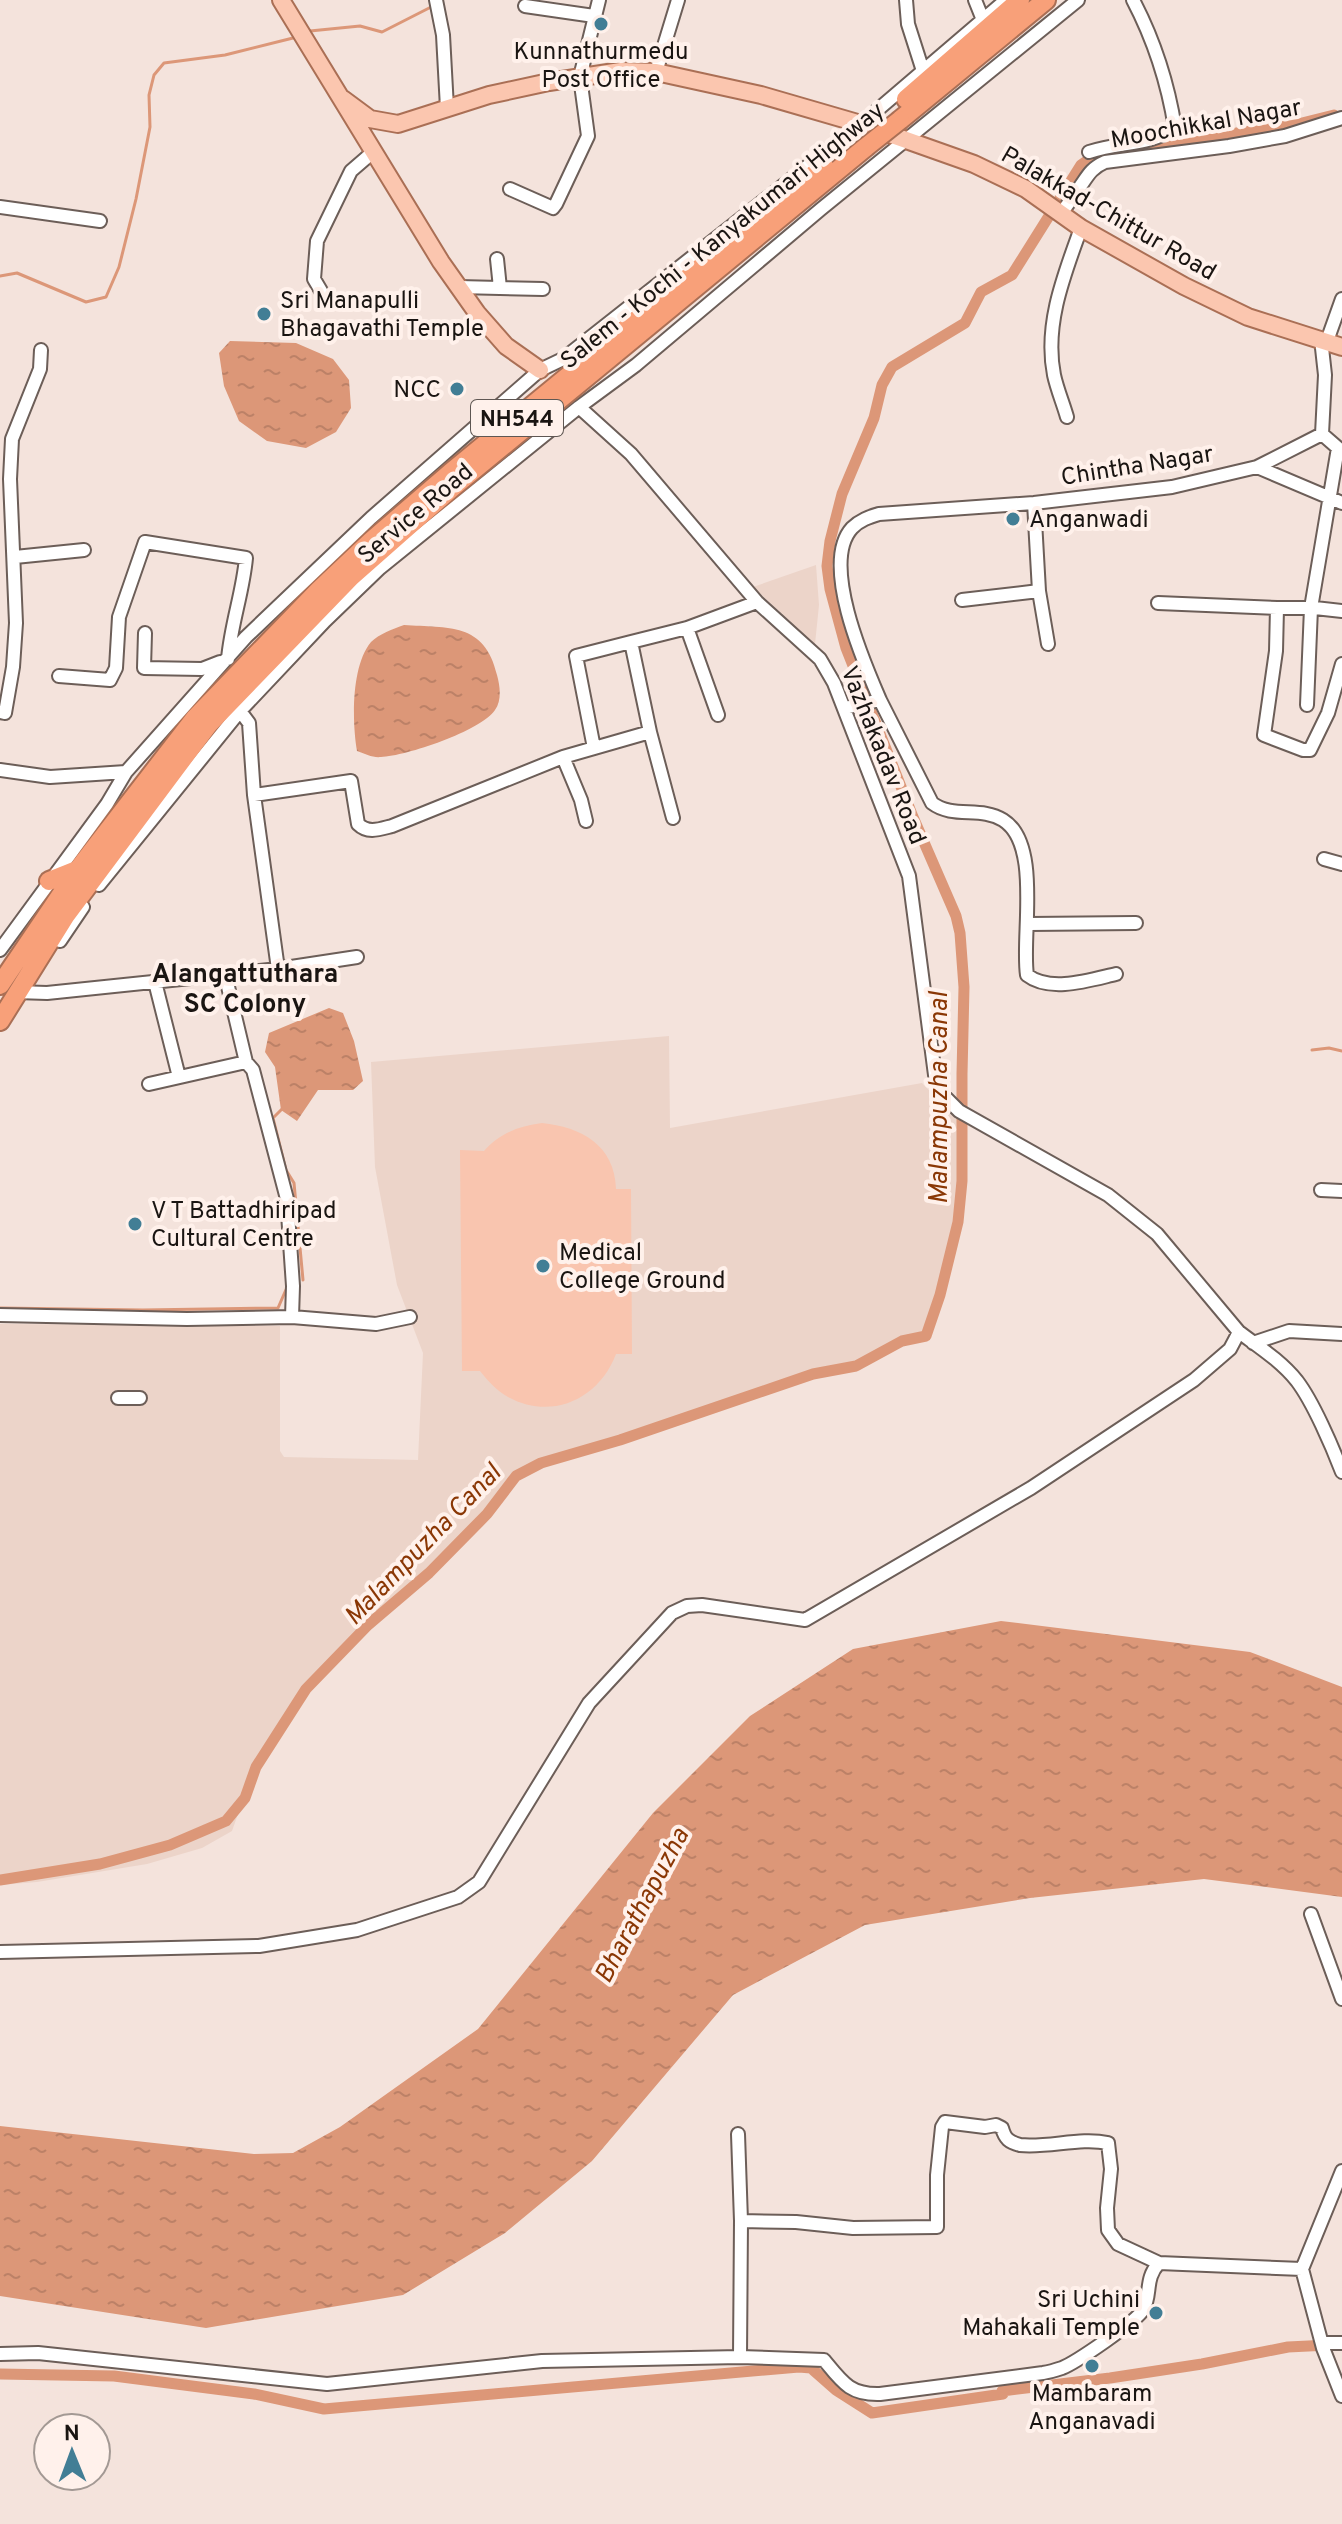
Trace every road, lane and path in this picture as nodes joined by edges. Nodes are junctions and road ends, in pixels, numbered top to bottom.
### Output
1 (281, 0) edge
2 (599, 0) edge
3 (678, 0) edge
4 (906, 0) edge
5 (975, 0) edge
6 (1006, 0) edge
7 (1020, 0) edge
8 (1046, 0) edge
9 (1078, 0) edge
10 (1133, 0) edge
11 (437, 6) edge
12 (525, 6) dead end
13 (594, 16) junction
14 (983, 20) junction
15 (923, 71) junction
16 (656, 72) junction
17 (580, 77) junction
18 (343, 99) junction
19 (447, 108) junction
20 (895, 117) junction
21 (1339, 119) edge
22 (1175, 128) junction
23 (862, 137) junction
24 (908, 140) junction
25 (373, 152) junction
26 (1089, 152) dead end
27 (1180, 152) junction
28 (510, 189) dead end
29 (0, 207) edge
30 (1060, 214) junction
31 (100, 221) dead end
32 (1081, 228) junction
33 (497, 259) dead end
34 (459, 287) junction
35 (500, 288) junction
36 (543, 289) dead end
37 (1342, 299) edge
38 (327, 301) dead end
39 (1330, 342) edge
40 (41, 350) dead end
41 (540, 370) junction
42 (579, 407) junction
43 (1067, 417) dead end
44 (1322, 434) junction
45 (1257, 467) junction
46 (1328, 499) junction
47 (1034, 503) junction
48 (1342, 503) edge
49 (84, 550) dead end
50 (15, 557) junction
51 (1039, 591) junction
52 (962, 600) dead end
53 (757, 602) junction
54 (1158, 603) dead end
55 (1277, 608) junction
56 (1311, 608) junction
57 (1342, 611) edge
58 (687, 628) junction
59 (145, 633) dead end
60 (631, 642) junction
61 (1048, 644) dead end
62 (228, 659) junction
63 (1342, 664) edge
64 (116, 668) junction
65 (144, 668) junction
66 (59, 676) dead end
67 (880, 700) junction
68 (1307, 705) dead end
69 (845, 708) junction
70 (240, 711) junction
71 (0, 712) edge
72 (718, 715) dead end
73 (650, 732) junction
74 (594, 748) junction
75 (563, 757) junction
76 (0, 770) edge
77 (126, 772) junction
78 (254, 795) junction
79 (107, 804) junction
80 (673, 818) dead end
81 (586, 821) dead end
82 (101, 840) junction
83 (1324, 859) dead end
84 (1342, 864) edge
85 (79, 869) junction
86 (49, 881) junction
87 (1136, 923) dead end
88 (1029, 924) junction
89 (0, 950) edge
90 (357, 957) dead end
91 (278, 969) junction
92 (30, 971) junction
93 (225, 974) junction
94 (1116, 974) dead end
95 (155, 982) junction
96 (8, 989) edge
97 (0, 1021) edge
98 (246, 1062) junction
99 (179, 1077) junction
100 (149, 1084) dead end
101 (1321, 1190) dead end
102 (1342, 1191) edge
103 (0, 1315) edge
104 (292, 1317) junction
105 (410, 1317) dead end
106 (1239, 1332) junction
107 (1342, 1334) edge
108 (1253, 1343) junction
109 (118, 1398) dead end
110 (140, 1398) dead end
111 (1342, 1472) edge
112 (1311, 1914) dead end
113 (0, 1952) edge
114 (1342, 1999) edge
115 (738, 2134) dead end
116 (1342, 2171) edge
117 (741, 2221) junction
118 (1159, 2263) junction
119 (1302, 2269) junction
120 (1322, 2343) junction
121 (1342, 2343) edge
122 (0, 2354) edge
123 (740, 2357) junction
124 (1342, 2396) edge

1 - 18 main road, Palakkad-Chittur Road
2 - 13 street
3 - 16 street
4 - 15 street
5 - 14 street
6 - 14 street, Service Road
7 - 20 highway, Salem - Kochi - Kanyakumari Highway / NH544
8 - 20 highway, Salem - Kochi - Kanyakumari Highway / NH544
9 - 24 street, Service Road
10 - 22 street
11 - 19 street
12 - 13 street
13 - 17 street
14 - 15 street, Service Road
15 - 23 street, Service Road
16 - 17 main road, Palakkad-Chittur Road
16 - 23 main road, Palakkad-Chittur Road
17 - 19 main road, Palakkad-Chittur Road
17 - 28 street
18 - 19 main road, Palakkad-Chittur Road
18 - 25 main road, Palakkad-Chittur Road
20 - 23 highway, Salem - Kochi - Kanyakumari Highway / NH544
21 - 27 street, Moochikkal Nagar
22 - 26 street
22 - 27 street
23 - 24 main road, Palakkad-Chittur Road
23 - 41 street, Service Road
23 - 82 highway, Salem - Kochi - Kanyakumari Highway / NH544
23 - 92 highway, Salem - Kochi - Kanyakumari Highway / NH544
24 - 30 main road, Palakkad-Chittur Road
24 - 42 street, Service Road
25 - 34 main road, Palakkad-Chittur Road
25 - 38 street
27 - 30 street, Moochikkal Nagar
29 - 31 street
30 - 32 main road, Palakkad-Chittur Road
32 - 39 main road, Palakkad-Chittur Road
32 - 43 street
33 - 35 street
34 - 35 street
34 - 41 main road, Palakkad-Chittur Road
35 - 36 street
37 - 39 street
39 - 44 street
40 - 50 street
41 - 62 street, Service Road
42 - 53 street, Vazhakadav Road
42 - 70 street, Service Road
44 - 45 street, Chintha Nagar
44 - 46 street
45 - 46 street
45 - 47 street, Chintha Nagar
46 - 48 street
46 - 56 street
47 - 51 street
47 - 67 street, Chintha Nagar
49 - 50 street
50 - 71 street
51 - 52 street
51 - 61 street
53 - 58 street
53 - 69 street, Vazhakadav Road
54 - 55 street
55 - 56 street
55 - 63 street
56 - 57 street
56 - 68 street
58 - 60 street
58 - 72 street
59 - 65 street
60 - 73 street
60 - 74 street
62 - 64 street
62 - 65 street
62 - 77 street, Service Road
64 - 65 street
64 - 66 street
67 - 69 street
67 - 88 street, Chintha Nagar
69 - 106 street, Vazhakadav Road
70 - 78 street
70 - 92 street, Service Road
73 - 74 street
73 - 80 street
74 - 75 street
75 - 78 street
75 - 81 street
76 - 77 street
77 - 79 street, Service Road
78 - 91 street
79 - 82 street
79 - 86 street, Service Road
82 - 85 highway, Salem - Kochi - Kanyakumari Highway / NH544
83 - 84 street
85 - 86 highway
85 - 96 highway, Salem - Kochi - Kanyakumari Highway / NH544
86 - 89 street, Service Road
87 - 88 street
88 - 94 street, Chintha Nagar
90 - 91 street
91 - 93 street
92 - 96 highway, Salem - Kochi - Kanyakumari Highway / NH544
93 - 95 street
93 - 98 street
95 - 96 street
95 - 99 street
96 - 97 highway, Salem - Kochi - Kanyakumari Highway / NH544
98 - 99 street
98 - 104 street
99 - 100 street
101 - 102 street
103 - 104 street
104 - 105 street
106 - 108 street
106 - 113 street
107 - 108 street
108 - 111 street
109 - 110 street
112 - 114 street
115 - 117 street
116 - 119 street
117 - 118 street
117 - 123 street
118 - 119 street
118 - 123 street
119 - 120 street
120 - 121 street
120 - 124 street
122 - 123 street

